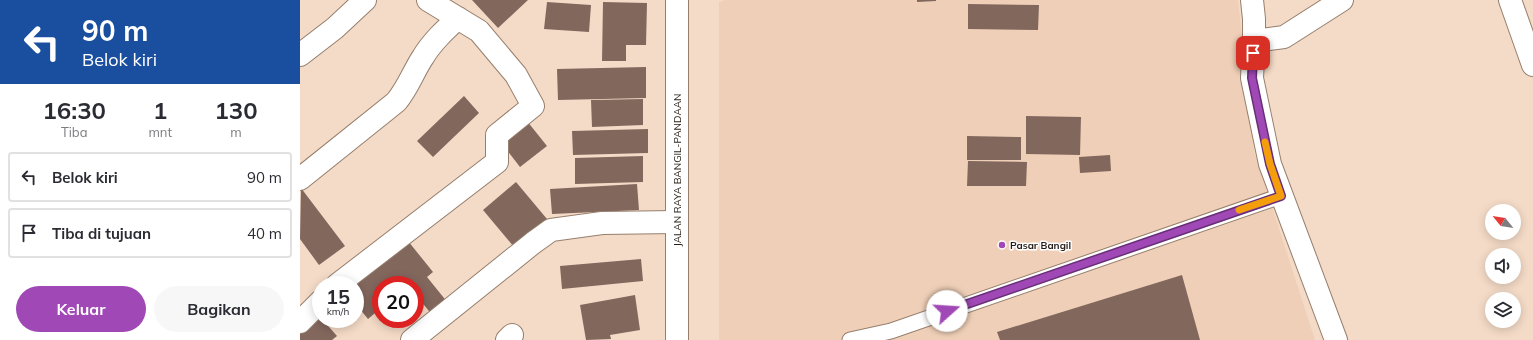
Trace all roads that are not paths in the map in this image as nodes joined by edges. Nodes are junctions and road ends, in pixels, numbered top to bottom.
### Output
1 (365, 0) edge
2 (428, 0) edge
3 (677, 0) edge
4 (1252, 0) edge
5 (1342, 0) edge
6 (1510, 0) edge
7 (458, 18) junction
8 (1254, 41) junction
9 (300, 56) edge
10 (1533, 65) edge
11 (300, 178) edge
12 (1281, 196) junction
13 (676, 222) junction
14 (349, 276) edge
15 (312, 310) edge
16 (300, 322) edge
17 (412, 340) edge
18 (677, 340) edge
19 (850, 340) edge
20 (1336, 340) edge

1 - 9 street
2 - 7 street
3 - 13 street, JALAN RAYA BANGIL-PANDAAN
4 - 8 street
5 - 8 street
6 - 10 street
7 - 11 street
7 - 14 street
8 - 12 street
12 - 19 lane
12 - 20 street
13 - 17 street
13 - 18 street, JALAN RAYA BANGIL-PANDAAN
15 - 16 street

